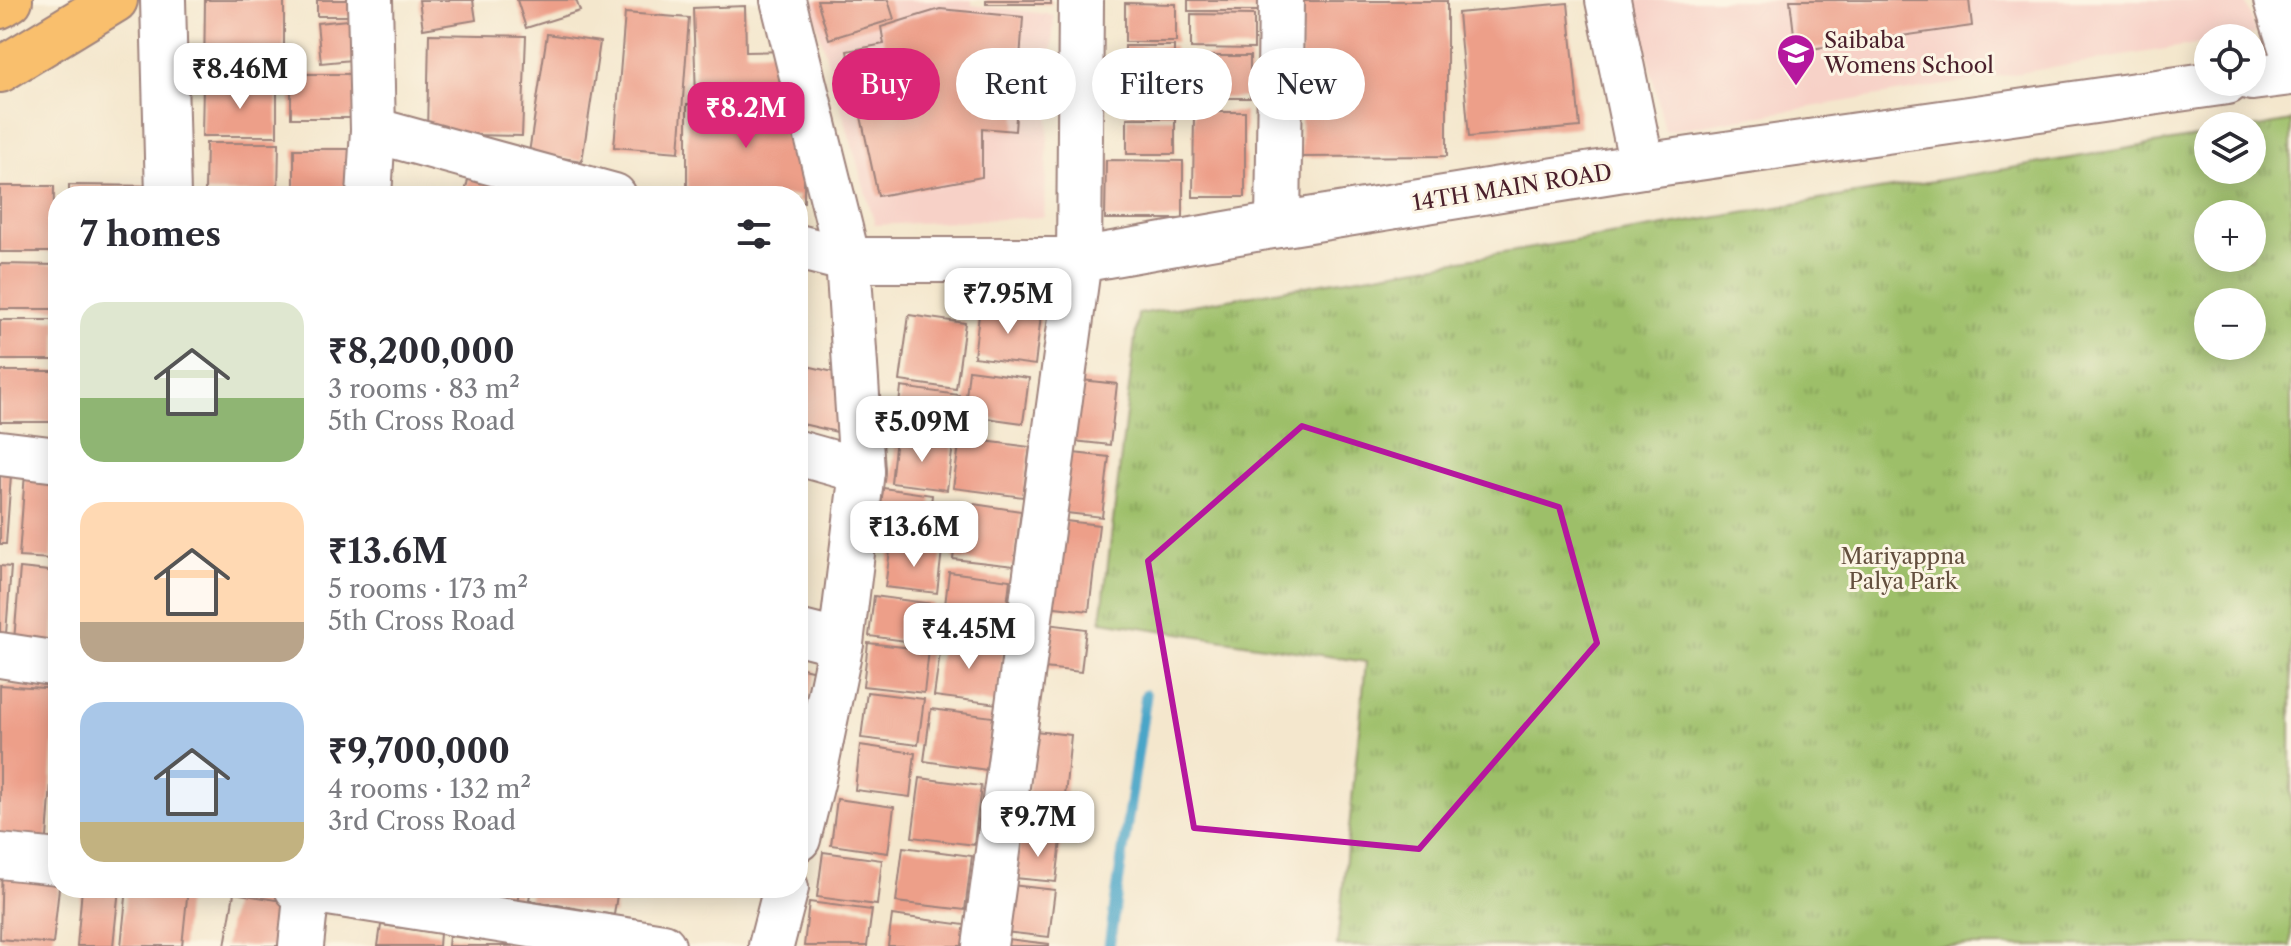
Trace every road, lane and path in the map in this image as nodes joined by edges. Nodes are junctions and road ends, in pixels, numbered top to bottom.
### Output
1 (10, 0) edge
2 (115, 0) edge
3 (163, 0) edge
4 (370, 0) edge
5 (783, 0) edge
6 (1081, 0) edge
7 (1281, 0) edge
8 (1608, 0) edge
9 (2276, 0) edge
10 (0, 6) edge
11 (2291, 47) edge
12 (0, 70) edge
13 (2291, 73) edge
14 (2266, 76) edge
15 (2194, 87) edge
16 (373, 130) junction
17 (1642, 166) junction
18 (168, 186) edge
19 (370, 186) edge
20 (577, 186) edge
21 (1278, 225) junction
22 (808, 250) edge
23 (848, 260) junction
24 (1079, 260) junction
25 (0, 453) edge
26 (808, 456) edge
27 (48, 459) edge
28 (862, 471) junction
29 (808, 635) edge
30 (841, 643) junction
31 (0, 655) edge
32 (48, 662) edge
33 (808, 770) edge
34 (0, 856) edge
35 (48, 861) edge
36 (306, 898) edge
37 (368, 898) edge
38 (783, 898) edge
39 (301, 946) edge
40 (663, 946) edge
41 (771, 946) edge
42 (985, 946) edge

1 - 10 main road
2 - 12 main road
3 - 18 street
4 - 16 street
5 - 23 street
6 - 24 street
7 - 21 street
8 - 17 street
9 - 11 street
13 - 14 street
15 - 17 street, 14TH MAIN ROAD
16 - 19 street
16 - 20 street
17 - 21 street, 14TH MAIN ROAD
21 - 24 street, 14TH MAIN ROAD
22 - 23 street, 14TH MAIN ROAD
23 - 24 street, 14TH MAIN ROAD
23 - 28 street
24 - 42 street
25 - 27 street
26 - 28 street
28 - 30 street
29 - 30 street
30 - 33 street
31 - 32 street
34 - 35 street
36 - 39 street
37 - 40 street
38 - 41 street

